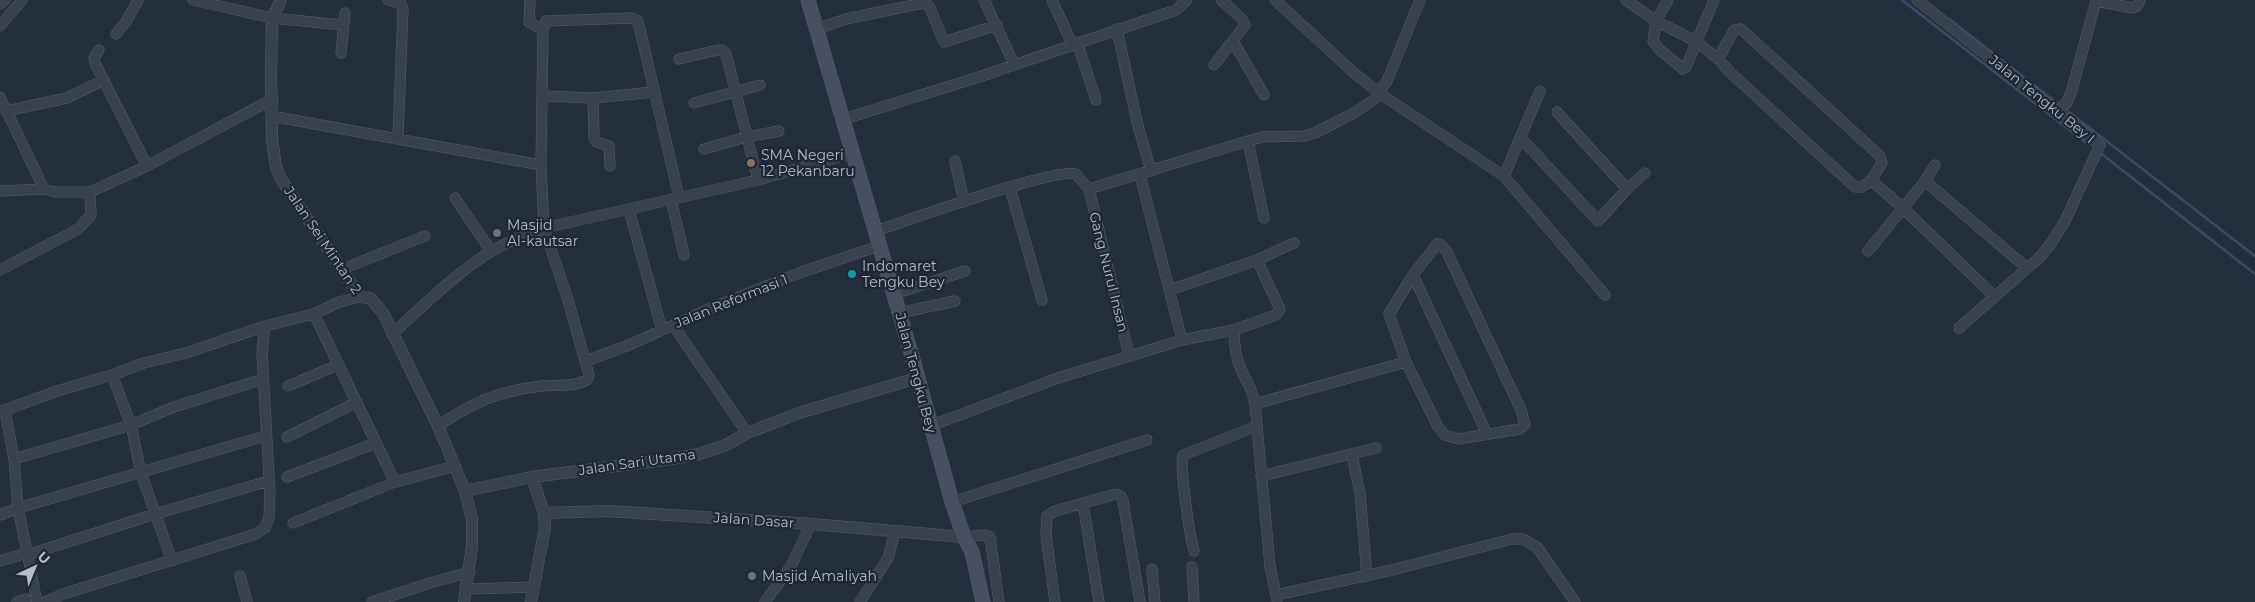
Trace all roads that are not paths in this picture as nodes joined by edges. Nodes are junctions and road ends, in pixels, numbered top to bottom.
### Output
1 (5, 0) edge
2 (22, 0) edge
3 (138, 0) edge
4 (193, 0) edge
5 (281, 0) edge
6 (388, 0) edge
7 (530, 0) edge
8 (808, 0) edge
9 (984, 0) edge
10 (1052, 0) edge
11 (1187, 0) edge
12 (1221, 0) edge
13 (1275, 0) edge
14 (1420, 0) edge
15 (1626, 0) edge
16 (1668, 0) edge
17 (1714, 0) edge
18 (1917, 0) edge
19 (2097, 0) edge
20 (2140, 0) edge
21 (0, 4) edge
22 (344, 13) dead end
23 (272, 18) junction
24 (1656, 22) junction
25 (343, 25) junction
26 (997, 25) junction
27 (0, 26) edge
28 (817, 29) junction
29 (1117, 29) junction
30 (543, 30) junction
31 (116, 34) dead end
32 (1233, 41) junction
33 (1697, 42) junction
34 (1074, 43) junction
35 (100, 50) dead end
36 (341, 53) dead end
37 (680, 59) dead end
38 (1718, 59) junction
39 (1014, 64) junction
40 (1214, 65) dead end
41 (104, 80) junction
42 (760, 85) dead end
43 (1540, 91) dead end
44 (654, 92) junction
45 (735, 92) junction
46 (1379, 93) junction
47 (1264, 95) dead end
48 (543, 96) junction
49 (0, 97) edge
50 (593, 98) junction
51 (273, 99) junction
52 (1096, 100) dead end
53 (694, 104) dead end
54 (6, 111) junction
55 (2059, 111) junction
56 (1556, 112) dead end
57 (271, 116) junction
58 (844, 119) junction
59 (778, 131) dead end
60 (746, 137) junction
61 (1521, 138) junction
62 (398, 139) junction
63 (1248, 141) junction
64 (704, 149) dead end
65 (852, 153) junction
66 (955, 161) dead end
67 (541, 165) junction
68 (1935, 165) dead end
69 (147, 166) junction
70 (610, 166) dead end
71 (1151, 171) junction
72 (1645, 173) dead end
73 (1140, 175) junction
74 (1504, 176) junction
75 (758, 180) junction
76 (1871, 180) junction
77 (1925, 181) junction
78 (1010, 188) junction
79 (44, 189) junction
80 (1089, 189) junction
81 (1627, 189) junction
82 (0, 191) edge
83 (90, 192) junction
84 (455, 198) dead end
85 (675, 198) junction
86 (964, 202) junction
87 (1903, 208) junction
88 (629, 210) junction
89 (1264, 218) dead end
90 (544, 228) junction
91 (876, 231) junction
92 (425, 236) dead end
93 (1294, 243) dead end
94 (879, 246) junction
95 (1868, 251) dead end
96 (491, 252) junction
97 (684, 255) dead end
98 (1257, 260) junction
99 (2027, 268) junction
100 (0, 270) edge
101 (343, 270) junction
102 (964, 271) dead end
103 (1413, 274) junction
104 (1170, 290) junction
105 (894, 294) junction
106 (1605, 295) dead end
107 (1994, 296) junction
108 (360, 297) junction
109 (1042, 300) dead end
110 (955, 301) dead end
111 (899, 313) junction
112 (314, 314) junction
113 (673, 325) junction
114 (264, 326) junction
115 (1959, 328) dead end
116 (662, 330) junction
117 (1234, 330) junction
118 (392, 334) junction
119 (1182, 340) junction
120 (1130, 355) junction
121 (586, 361) junction
122 (1406, 362) junction
123 (338, 364) junction
124 (112, 375) junction
125 (917, 378) junction
126 (263, 379) junction
127 (288, 386) dead end
128 (357, 402) junction
129 (1255, 404) junction
130 (2, 411) edge
131 (131, 425) junction
132 (438, 426) junction
133 (930, 426) junction
134 (1257, 426) junction
135 (747, 433) junction
136 (1488, 434) junction
137 (265, 436) junction
138 (286, 437) dead end
139 (1147, 440) dead end
140 (376, 443) junction
141 (1376, 448) dead end
142 (1352, 454) junction
143 (14, 459) junction
144 (455, 466) junction
145 (141, 473) junction
146 (1261, 476) junction
147 (287, 477) dead end
148 (532, 477) junction
149 (269, 481) junction
150 (395, 482) junction
151 (465, 490) junction
152 (952, 502) junction
153 (1083, 504) junction
154 (16, 509) junction
155 (544, 512) junction
156 (155, 514) junction
157 (0, 515) edge
158 (293, 523) dead end
159 (811, 524) junction
160 (895, 532) junction
161 (964, 537) junction
162 (1194, 551) dead end
163 (24, 555) junction
164 (0, 561) edge
165 (172, 561) junction
166 (1192, 567) dead end
167 (1152, 569) dead end
168 (470, 572) junction
169 (240, 576) dead end
170 (1367, 576) junction
171 (534, 587) junction
172 (467, 589) junction
173 (1276, 599) edge
174 (37, 602) edge
175 (44, 602) edge
176 (247, 602) edge
177 (372, 602) edge
178 (464, 602) edge
179 (531, 602) edge
180 (765, 602) edge
181 (860, 602) edge
182 (983, 602) edge
183 (999, 602) edge
184 (1055, 602) edge
185 (1099, 602) edge
186 (1140, 602) edge
187 (1155, 602) edge
188 (1194, 602) edge
189 (1575, 602) edge

1 - 21 street
2 - 27 street
3 - 31 street
4 - 23 street
5 - 23 street, Jalan Sei Mintan 2
6 - 62 street
7 - 30 street
8 - 28 main road, Jalan Tengku Bey
9 - 26 street
10 - 34 street
11 - 29 street
12 - 32 street
13 - 46 street
14 - 46 street
15 - 24 street
16 - 24 street
17 - 33 street
18 - 55 street, Jalan Tengku Bey I
19 - 20 street
19 - 55 street
22 - 25 street
23 - 25 street
23 - 51 street, Jalan Sei Mintan 2
24 - 33 street
24 - 33 street
25 - 36 street
26 - 28 street
26 - 39 street
28 - 58 main road, Jalan Tengku Bey
29 - 34 street
29 - 71 street
30 - 44 street
30 - 48 street
32 - 40 street
32 - 47 street
33 - 38 street
34 - 39 street
34 - 52 street
35 - 41 street
37 - 45 street
38 - 76 street
38 - 76 street
39 - 58 street
41 - 54 street
41 - 69 street
42 - 45 street
43 - 61 street
44 - 50 street
44 - 85 street
45 - 53 street
45 - 60 street
46 - 63 street
46 - 74 street
48 - 50 street
48 - 67 street
49 - 54 street
50 - 70 street
51 - 57 street, Jalan Sei Mintan 2
51 - 69 street
54 - 79 street
55 - 99 street, Jalan Tengku Bey I
56 - 81 street
57 - 62 street
57 - 101 street, Jalan Sei Mintan 2
58 - 65 main road, Jalan Tengku Bey
59 - 60 street
60 - 64 street
60 - 75 street
61 - 74 street
61 - 81 street
62 - 67 street
63 - 71 street
63 - 89 street
65 - 75 street
65 - 91 main road, Jalan Tengku Bey
66 - 86 street
67 - 90 street
68 - 77 street
69 - 83 street
71 - 73 street
72 - 81 street
73 - 80 street
73 - 104 street
74 - 106 street
75 - 85 street
76 - 87 street
77 - 87 street
77 - 99 street
78 - 80 street
78 - 86 street
78 - 109 street
79 - 82 street
79 - 83 street
80 - 120 street, Gang Nurul Insan
83 - 100 street
84 - 96 street
85 - 88 street
85 - 97 street
86 - 91 street
87 - 95 street
87 - 107 street
88 - 90 street
88 - 116 street
90 - 96 street
90 - 121 street
91 - 94 main road, Jalan Tengku Bey
92 - 101 street
93 - 98 street
94 - 105 main road, Jalan Tengku Bey
94 - 113 street, Jalan Reformasi 1
96 - 118 street
98 - 104 street
98 - 117 street
99 - 107 street, Jalan Tengku Bey I
101 - 108 street, Jalan Sei Mintan 2
102 - 105 street
103 - 122 street
103 - 136 street
103 - 136 street
104 - 119 street
105 - 111 main road, Jalan Tengku Bey
107 - 115 street, Jalan Tengku Bey I
108 - 112 street
108 - 118 street, Jalan Sei Mintan 2
110 - 111 street
111 - 125 main road, Jalan Tengku Bey
112 - 114 street
112 - 123 street
113 - 116 street, Jalan Reformasi 1
113 - 135 street
114 - 124 street
114 - 126 street
116 - 121 street, Jalan Reformasi 1
117 - 119 street
117 - 129 street
118 - 132 street, Jalan Sei Mintan 2
119 - 120 street
120 - 133 street
121 - 132 street
122 - 129 street
122 - 136 street
123 - 127 street
123 - 128 street
124 - 130 street
124 - 131 street
125 - 133 main road, Jalan Tengku Bey
125 - 135 street, Jalan Sari Utama
126 - 131 street
126 - 137 street
128 - 138 street
128 - 140 street
129 - 134 street
130 - 143 street
131 - 143 street
131 - 145 street
132 - 144 street, Jalan Sei Mintan 2
133 - 152 main road, Jalan Tengku Bey
134 - 146 street
134 - 162 street
135 - 148 street, Jalan Sari Utama
137 - 145 street
137 - 149 street
139 - 152 street
140 - 147 street
140 - 150 street
141 - 142 street
142 - 146 street
142 - 170 street
143 - 154 street
144 - 150 street
144 - 151 street, Jalan Sei Mintan 2
145 - 154 street
145 - 156 street
146 - 173 street
148 - 151 street, Jalan Sari Utama
148 - 155 street
149 - 156 street
149 - 165 street
150 - 158 street
151 - 168 street, Jalan Sei Mintan 2
152 - 161 main road, Jalan Tengku Bey
153 - 184 street
153 - 185 street
153 - 186 street
154 - 157 street
154 - 163 street
155 - 159 street, Jalan Dasar
155 - 171 street
156 - 163 street
156 - 165 street
159 - 160 street, Jalan Dasar
159 - 180 street
160 - 161 street, Jalan Dasar
160 - 181 street
161 - 182 main road, Jalan Tengku Bey
161 - 183 street
163 - 164 street
163 - 174 street
165 - 175 street
166 - 188 street
167 - 187 street
168 - 172 street, Jalan Sei Mintan 2
168 - 177 street
169 - 176 street
170 - 173 street
170 - 189 street
171 - 172 street
171 - 179 street
172 - 178 street, Jalan Sei Mintan 2

